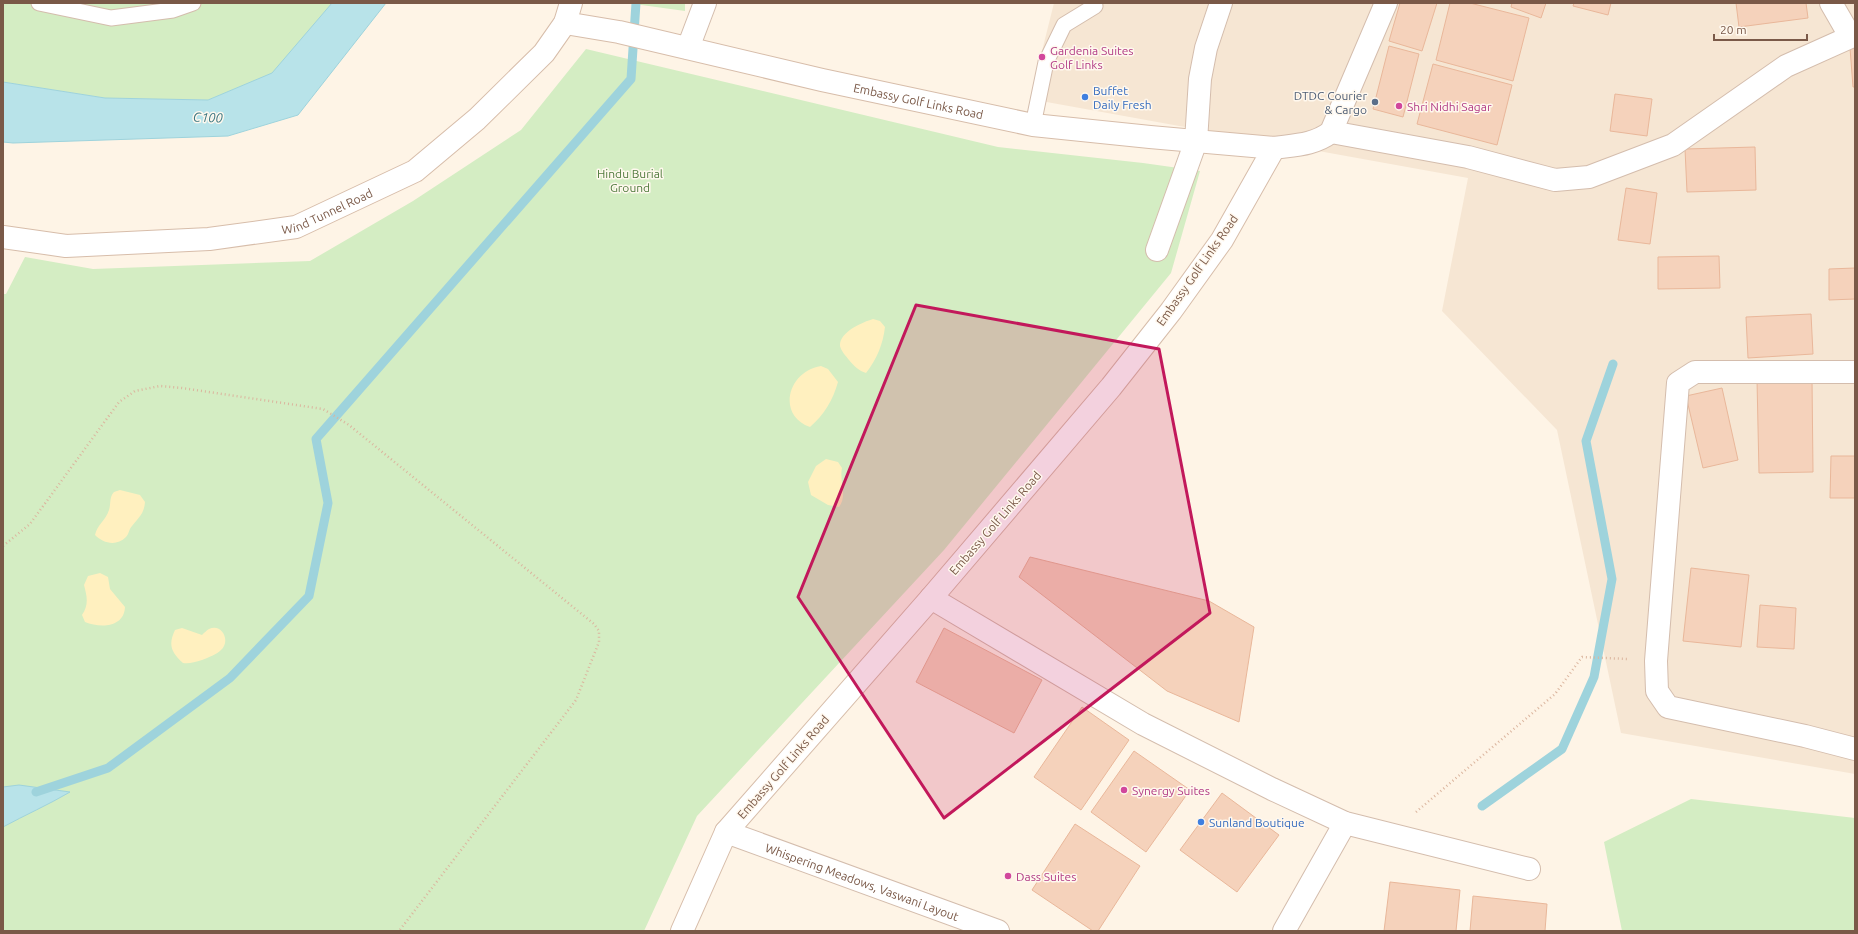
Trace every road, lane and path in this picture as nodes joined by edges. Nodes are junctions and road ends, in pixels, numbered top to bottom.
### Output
1 (39, 3) edge
2 (193, 3) edge
3 (705, 3) edge
4 (1221, 3) edge
5 (1386, 3) edge
6 (1831, 3) edge
7 (1095, 6) dead end
8 (568, 13) edge
9 (1853, 36) edge
10 (688, 48) junction
11 (1033, 124) junction
12 (1331, 132) junction
13 (1196, 141) junction
14 (1274, 148) junction
15 (3, 237) edge
16 (1157, 250) dead end
17 (1855, 372) edge
18 (3, 546) edge
19 (931, 598) junction
20 (1656, 661) junction
21 (1855, 749) edge
22 (1345, 824) junction
23 (726, 832) junction
24 (1389, 834) junction
25 (1529, 869) dead end
26 (399, 931) edge
27 (682, 931) edge
28 (998, 931) edge
29 (1284, 931) edge

1 - 2 lane
3 - 10 street
4 - 13 street
5 - 12 street
6 - 9 street
7 - 11 lane
8 - 10 street, Embassy Golf Links Road
8 - 15 street, Wind Tunnel Road
9 - 12 street
10 - 11 street, Embassy Golf Links Road
11 - 13 street, Embassy Golf Links Road
12 - 14 street
13 - 14 street, Embassy Golf Links Road
13 - 16 street
14 - 19 street, Embassy Golf Links Road
17 - 20 street
18 - 26 path
19 - 22 street
19 - 23 street, Embassy Golf Links Road
20 - 21 street
20 - 24 path
22 - 24 street
22 - 29 street
23 - 27 street, Embassy Golf Links Road
23 - 28 street, Whispering Meadows, Vaswani Layout
24 - 25 street

